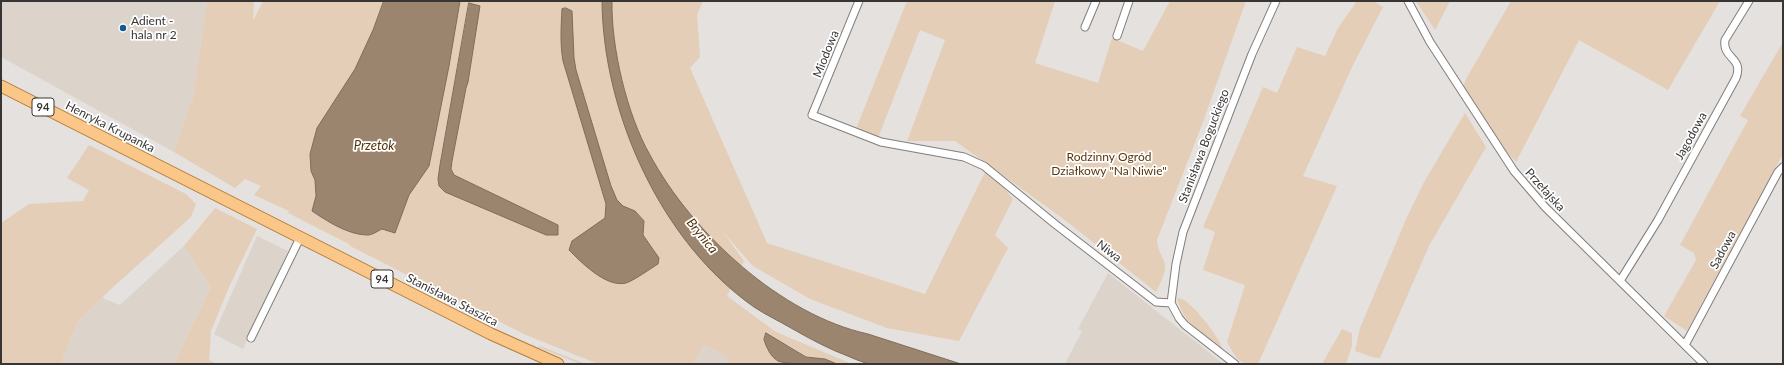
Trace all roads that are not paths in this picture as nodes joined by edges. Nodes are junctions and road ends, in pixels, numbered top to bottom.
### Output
1 (859, 1) edge
2 (1096, 1) edge
3 (1130, 1) edge
4 (1276, 1) edge
5 (1408, 1) edge
6 (1749, 1) edge
7 (1085, 27) dead end
8 (1117, 36) dead end
9 (1, 86) edge
10 (812, 115) joint
11 (1783, 167) edge
12 (207, 191) joint
13 (300, 238) junction
14 (1620, 281) junction
15 (1171, 303) junction
16 (251, 338) dead end
17 (1684, 345) junction
18 (558, 364) edge
19 (1234, 364) edge
20 (1704, 364) edge

1 - 10 street, Miodowa
2 - 7 street
3 - 8 street
4 - 15 street, Stanisława Boguckiego
5 - 14 street, Przełajska
6 - 14 street, Jagodowa
9 - 12 main road, Henryka Krupanka / 94
10 - 15 street, Niwa
11 - 17 street, Sadowa
12 - 13 main road, Stanisława Staszica / 94
13 - 16 street
13 - 18 main road, Stanisława Staszica / 94
14 - 17 street, Przełajska
15 - 19 street
17 - 20 street, Przełajska

